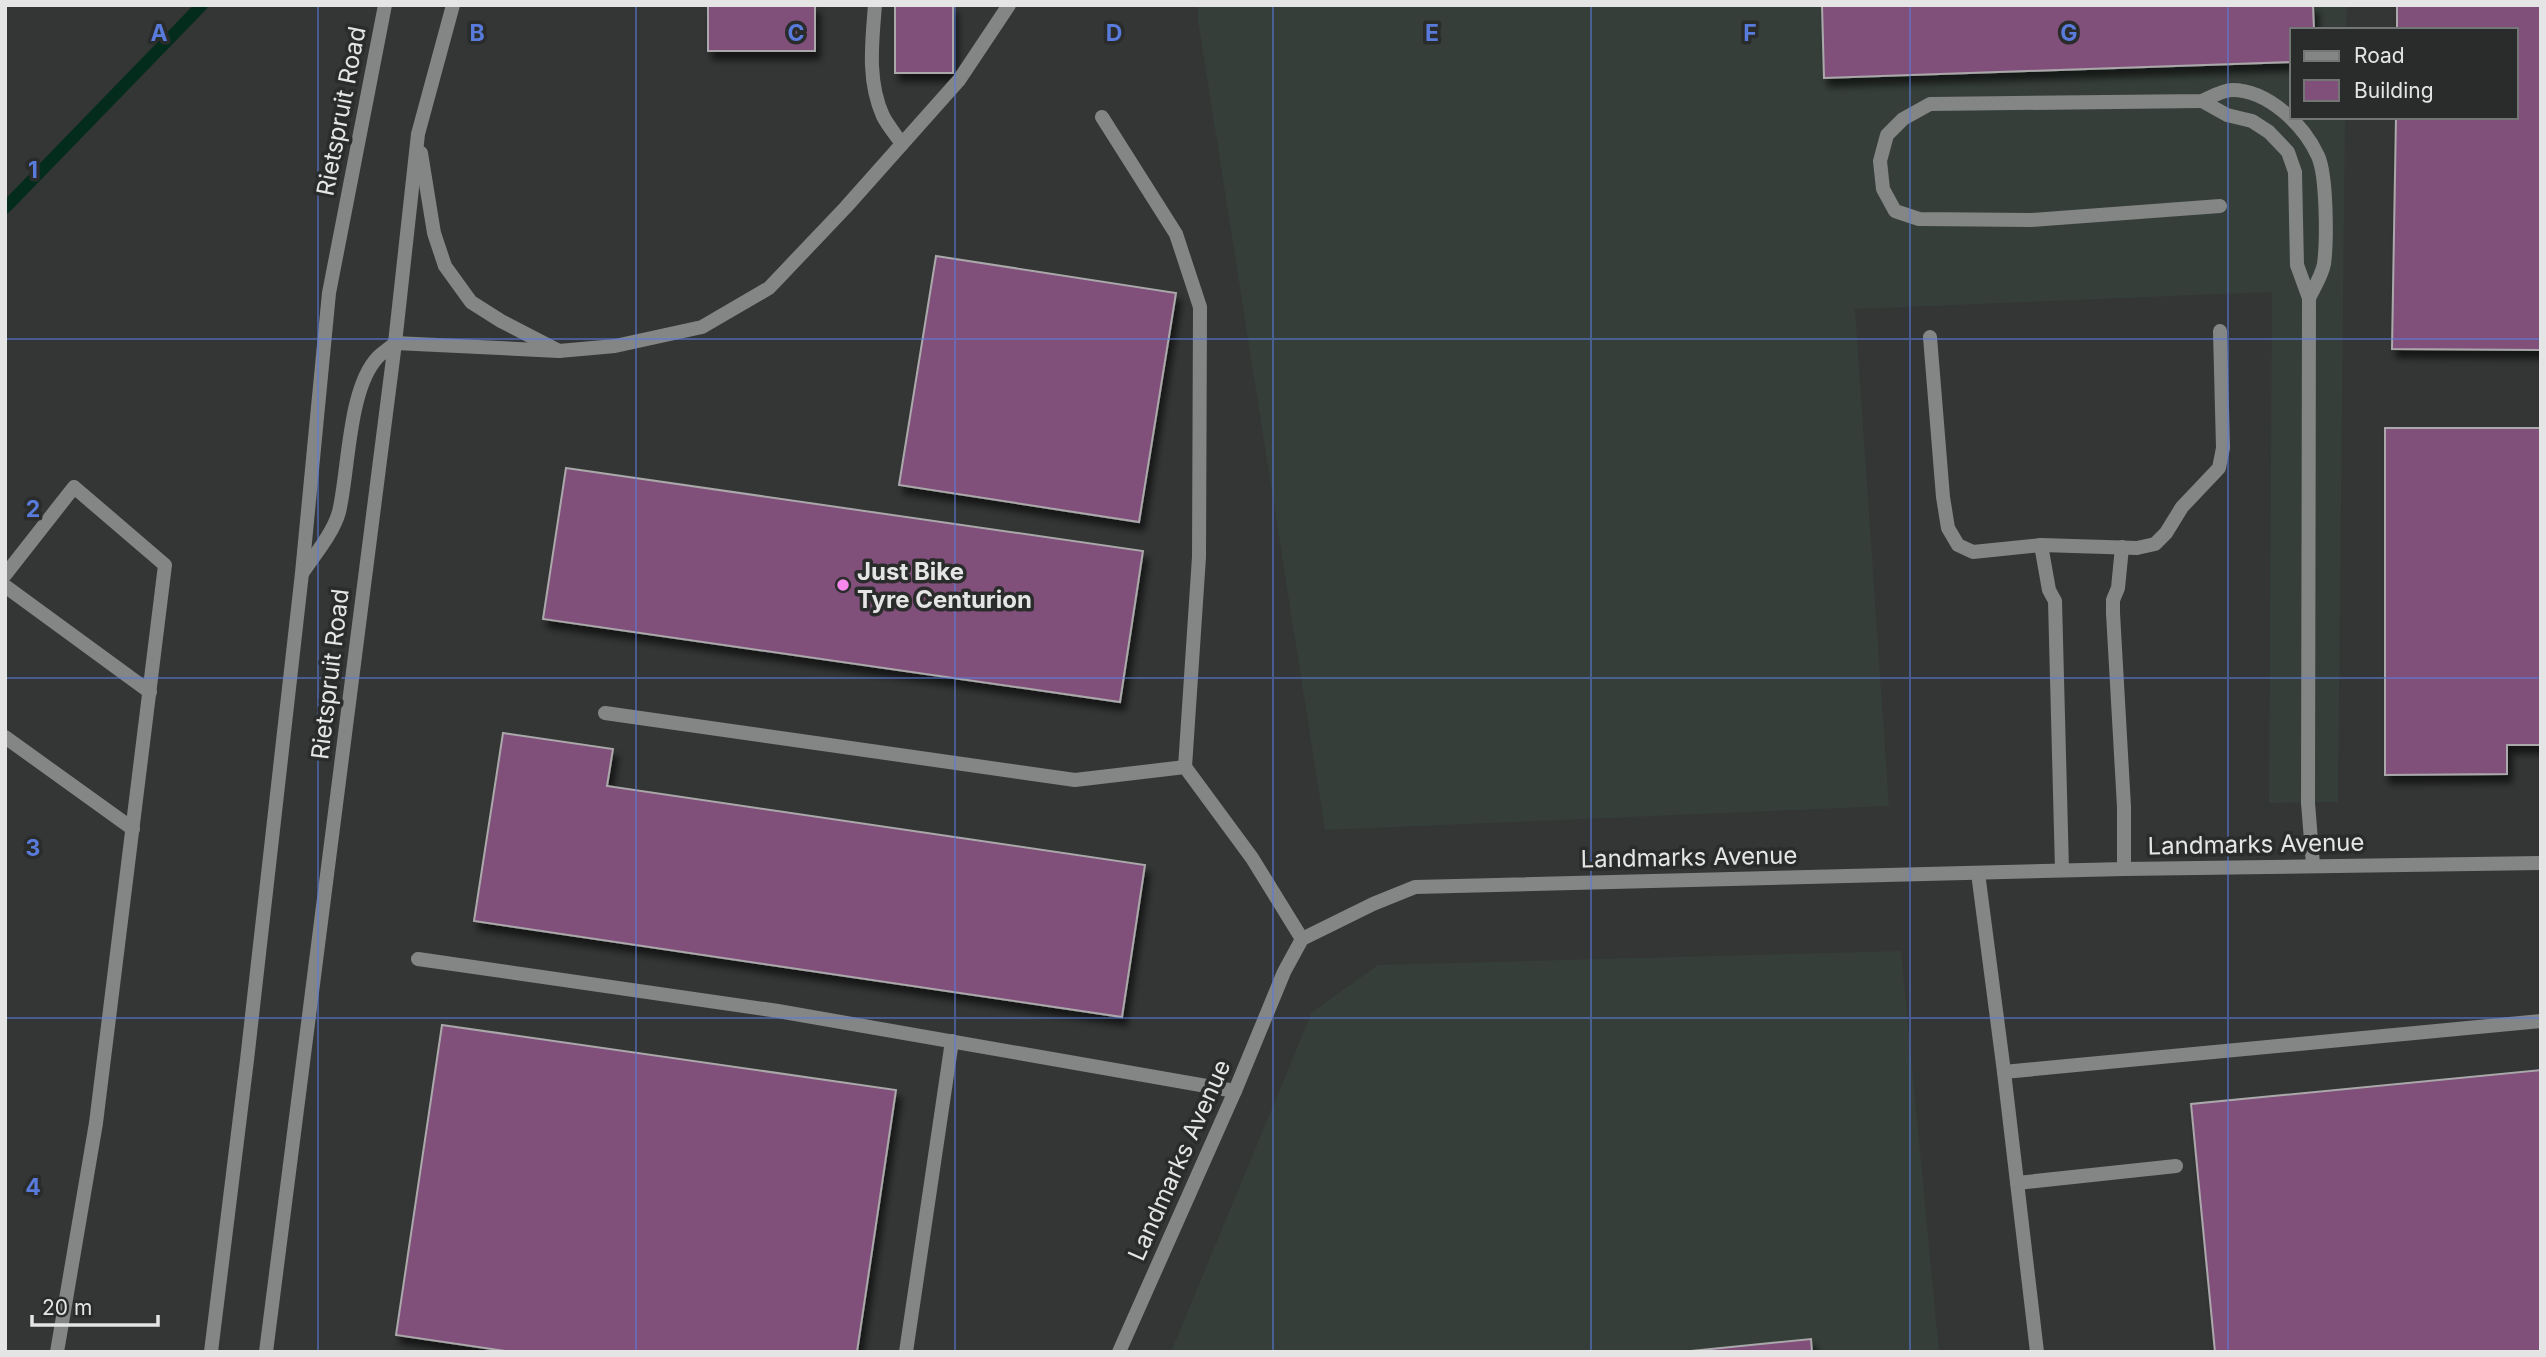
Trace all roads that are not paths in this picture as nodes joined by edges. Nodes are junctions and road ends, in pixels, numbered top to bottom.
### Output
1 (385, 5) edge
2 (453, 5) edge
3 (875, 5) edge
4 (1009, 5) edge
5 (2202, 101) junction
6 (1102, 117) dead end
7 (418, 134) junction
8 (902, 144) junction
9 (2220, 206) dead end
10 (2309, 298) junction
11 (2220, 331) dead end
12 (1930, 337) dead end
13 (395, 343) junction
14 (559, 351) junction
15 (2041, 545) junction
16 (2122, 547) junction
17 (302, 573) junction
18 (5, 575) edge
19 (5, 586) edge
20 (150, 692) junction
21 (606, 713) dead end
22 (5, 737) edge
23 (1185, 767) junction
24 (133, 829) junction
25 (2541, 863) edge
26 (2313, 865) junction
27 (2124, 869) junction
28 (2062, 870) junction
29 (1978, 873) junction
30 (1302, 939) junction
31 (418, 960) dead end
32 (2541, 1021) edge
33 (952, 1041) junction
34 (2004, 1072) junction
35 (1236, 1091) junction
36 (2176, 1166) dead end
37 (2017, 1182) junction
38 (57, 1352) edge
39 (211, 1352) edge
40 (266, 1352) edge
41 (906, 1352) edge
42 (1119, 1352) edge
43 (2036, 1352) edge

1 - 17 street, Rietspruit Road
2 - 7 street, Rietspruit Road
3 - 8 street
4 - 8 street
5 - 9 street
5 - 10 street
5 - 10 street
6 - 23 street
7 - 13 street, Rietspruit Road
7 - 14 street
8 - 14 street
10 - 26 street
11 - 16 street
12 - 15 street
13 - 14 street
13 - 17 street
13 - 40 street, Rietspruit Road
15 - 16 street
15 - 28 street
16 - 27 street
17 - 39 street, Rietspruit Road
18 - 20 street
19 - 20 street
20 - 24 street
21 - 23 street
22 - 24 street
23 - 30 street
24 - 38 street
25 - 26 street, Landmarks Avenue
26 - 27 street, Landmarks Avenue
27 - 28 street, Landmarks Avenue
28 - 29 street, Landmarks Avenue
29 - 30 street, Landmarks Avenue
29 - 34 street
30 - 35 street, Landmarks Avenue
31 - 33 street
32 - 34 street
33 - 35 street
33 - 41 street
34 - 37 street
35 - 42 street, Landmarks Avenue
36 - 37 street
37 - 43 street

